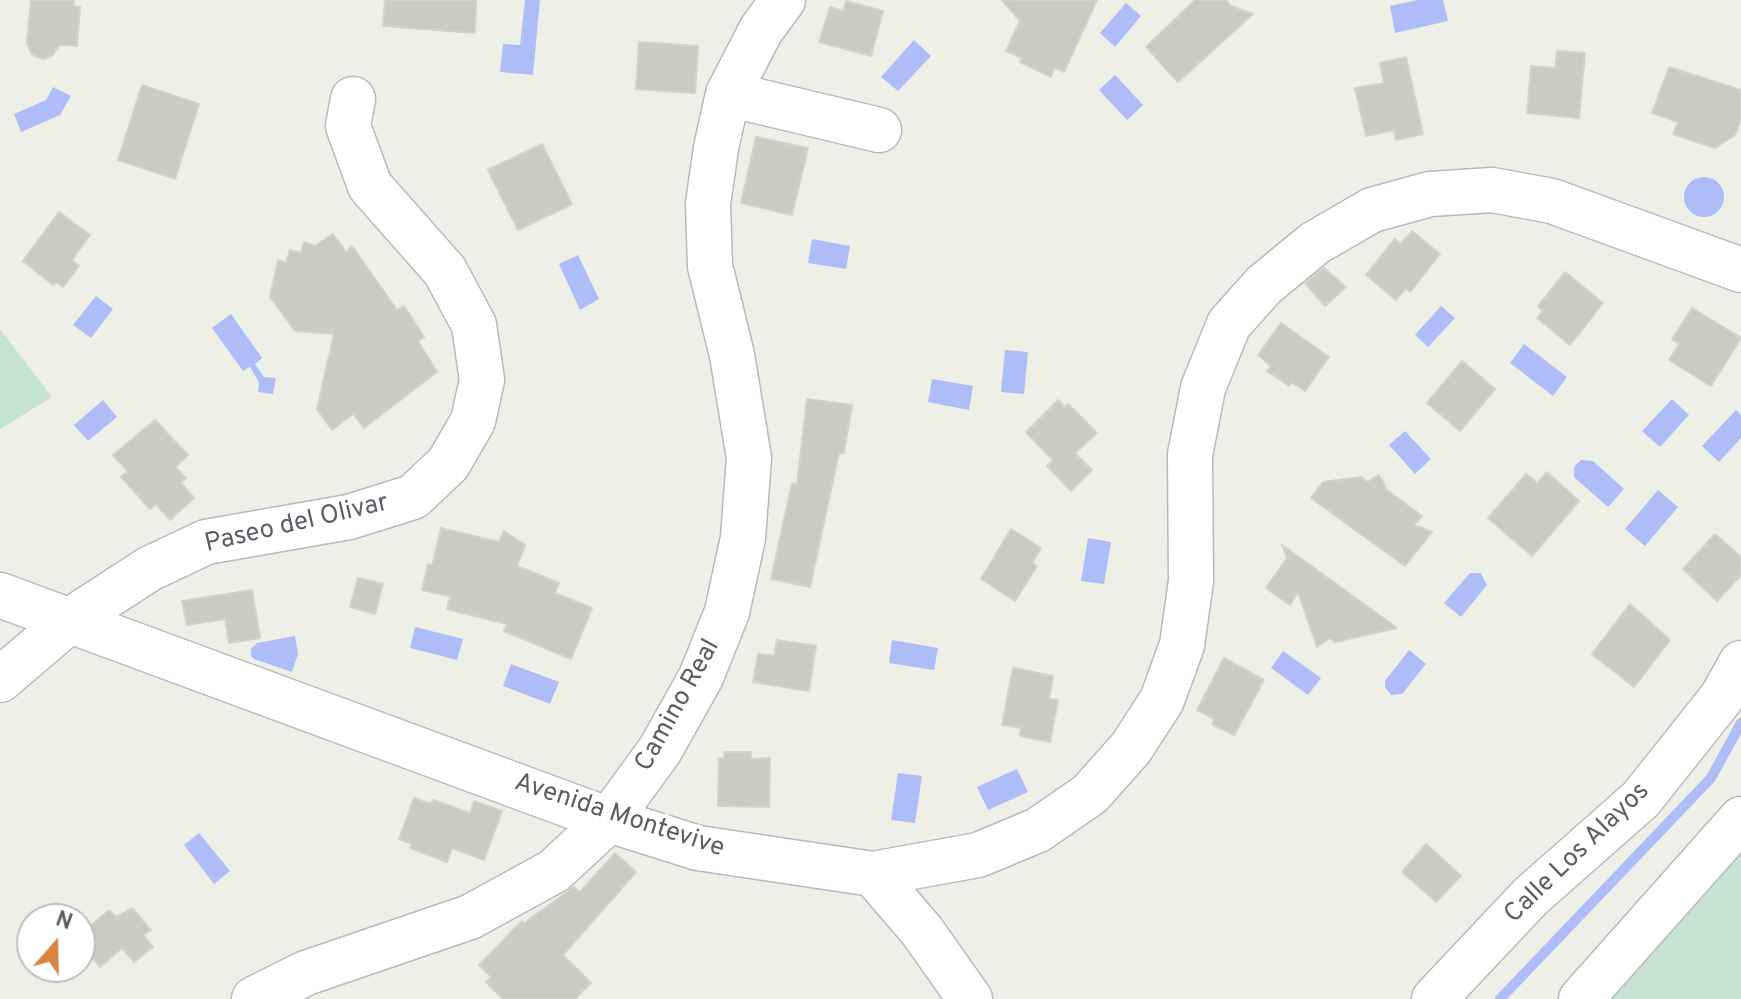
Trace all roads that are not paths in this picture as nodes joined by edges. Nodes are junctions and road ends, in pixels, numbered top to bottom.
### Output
1 (783, 0) edge
2 (728, 94) junction
3 (353, 99) dead end
4 (879, 130) dead end
5 (1741, 270) edge
6 (0, 595) edge
7 (69, 621) junction
8 (1741, 663) edge
9 (0, 680) edge
10 (1741, 819) edge
11 (609, 820) junction
12 (873, 874) junction
13 (254, 999) edge
14 (970, 999) edge
15 (1434, 999) edge
16 (1581, 999) edge

1 - 2 street, Camino Real
2 - 4 street
2 - 11 street, Camino Real
3 - 7 street, Paseo del Olivar
5 - 12 street, Avenida Montevive
6 - 7 street, Avenida Montevive
7 - 9 street, Paseo del Olivar
7 - 11 street, Avenida Montevive
8 - 15 street, Calle Los Alayos
10 - 16 street
11 - 12 street, Avenida Montevive
11 - 13 street, Camino Real
12 - 14 street

